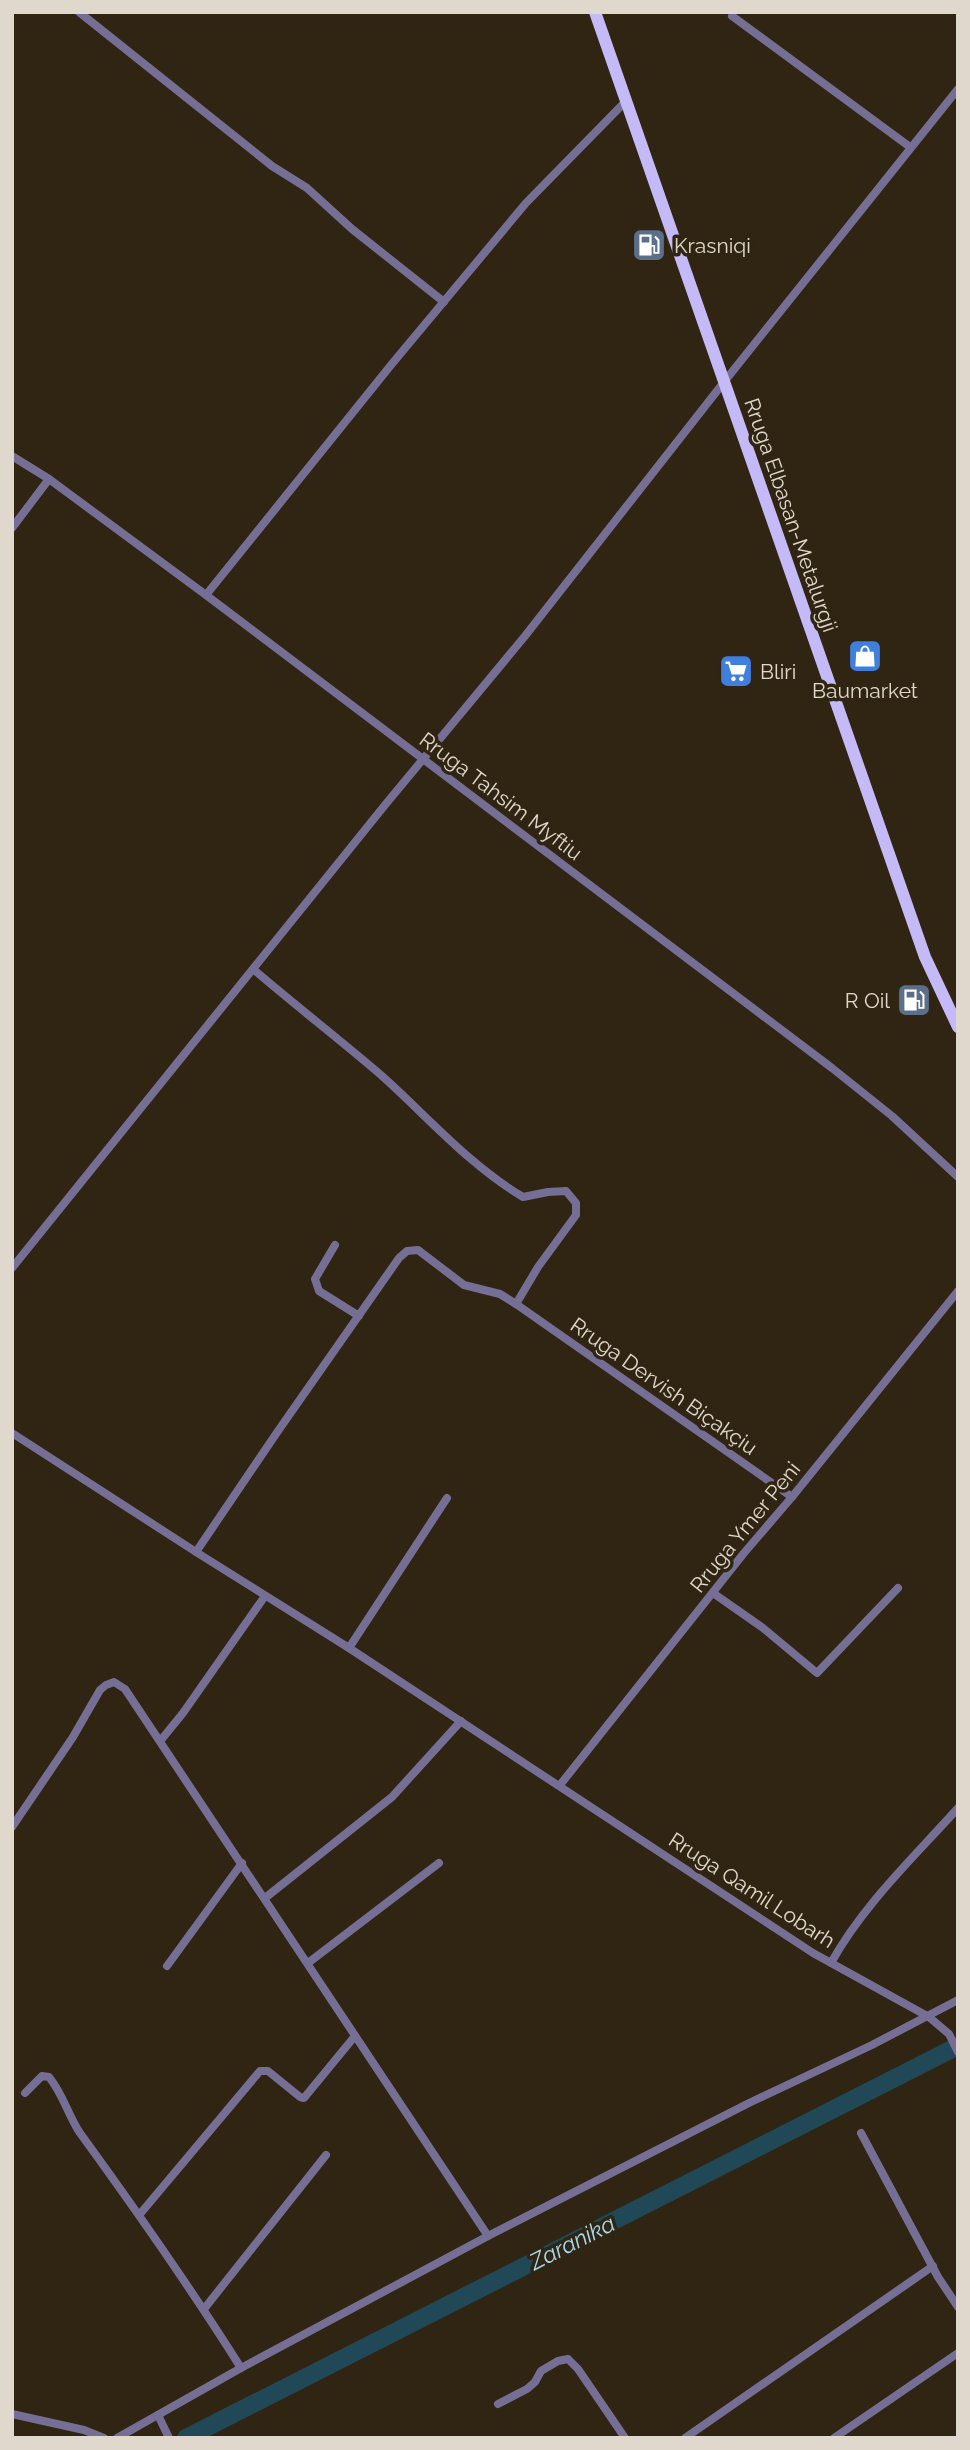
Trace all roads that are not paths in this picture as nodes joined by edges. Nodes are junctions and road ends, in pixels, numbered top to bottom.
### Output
1 (79, 12) edge
2 (595, 12) edge
3 (732, 16) dead end
4 (958, 89) edge
5 (625, 101) junction
6 (910, 147) junction
7 (444, 302) junction
8 (724, 382) junction
9 (12, 456) edge
10 (49, 479) junction
11 (12, 528) edge
12 (206, 595) junction
13 (424, 759) junction
14 (253, 969) junction
15 (958, 1027) edge
16 (958, 1177) edge
17 (335, 1245) dead end
18 (12, 1268) edge
19 (958, 1291) edge
20 (516, 1304) junction
21 (359, 1315) junction
22 (12, 1433) edge
23 (792, 1497) junction
24 (447, 1498) dead end
25 (196, 1552) junction
26 (898, 1588) dead end
27 (713, 1593) junction
28 (265, 1596) junction
29 (349, 1648) junction
30 (461, 1721) junction
31 (161, 1740) junction
32 (561, 1786) junction
33 (958, 1808) edge
34 (12, 1828) edge
35 (242, 1863) junction
36 (439, 1863) dead end
37 (265, 1898) junction
38 (308, 1963) junction
39 (831, 1963) junction
40 (167, 1966) dead end
41 (958, 2000) edge
42 (929, 2017) junction
43 (355, 2036) junction
44 (958, 2052) edge
45 (25, 2093) dead end
46 (861, 2133) dead end
47 (326, 2155) dead end
48 (140, 2214) junction
49 (488, 2236) junction
50 (933, 2266) junction
51 (958, 2307) edge
52 (204, 2309) junction
53 (958, 2353) edge
54 (241, 2368) junction
55 (498, 2404) dead end
56 (12, 2414) edge
57 (158, 2416) junction
58 (167, 2435) edge
59 (104, 2438) edge
60 (117, 2438) edge
61 (625, 2438) edge
62 (685, 2438) edge
63 (834, 2438) edge

1 - 7 street
2 - 5 main road, Rruga Elbasan-Metalurgji
3 - 6 street
4 - 6 street
5 - 7 street
5 - 8 main road, Rruga Elbasan-Metalurgji
6 - 8 street
7 - 12 street
8 - 13 street
8 - 15 main road, Rruga Elbasan-Metalurgji
9 - 10 street, Rruga Tahsim Myftiu
10 - 11 street
10 - 12 street, Rruga Tahsim Myftiu
12 - 13 street, Rruga Tahsim Myftiu
13 - 14 street
13 - 16 street, Rruga Tahsim Myftiu
14 - 18 street
14 - 20 street
17 - 21 street
19 - 23 street, Rruga Ymer Peni
20 - 21 street, Rruga Dervish Biçakçiu
20 - 23 street, Rruga Dervish Biçakçiu
21 - 25 street
22 - 25 street, Rruga Qamil Lobarh
23 - 27 street, Rruga Ymer Peni
24 - 29 street
25 - 28 street, Rruga Qamil Lobarh
26 - 27 street
27 - 32 street, Rruga Ymer Peni
28 - 29 street, Rruga Qamil Lobarh
28 - 31 street
29 - 30 street, Rruga Qamil Lobarh
30 - 32 street, Rruga Qamil Lobarh
30 - 37 street
31 - 34 street
31 - 35 street
32 - 39 street, Rruga Qamil Lobarh
33 - 39 street
35 - 37 street
35 - 40 street
36 - 38 street
37 - 38 street
38 - 43 street
39 - 42 street, Rruga Qamil Lobarh
41 - 42 street
42 - 44 street, Rruga Qamil Lobarh
42 - 49 street
43 - 48 street
43 - 49 street
45 - 48 street
46 - 50 street
47 - 52 street
48 - 52 street
49 - 54 street
50 - 51 street
50 - 62 street
52 - 54 street
53 - 63 street
54 - 57 street
55 - 61 street
56 - 59 street
57 - 58 street
57 - 60 street

